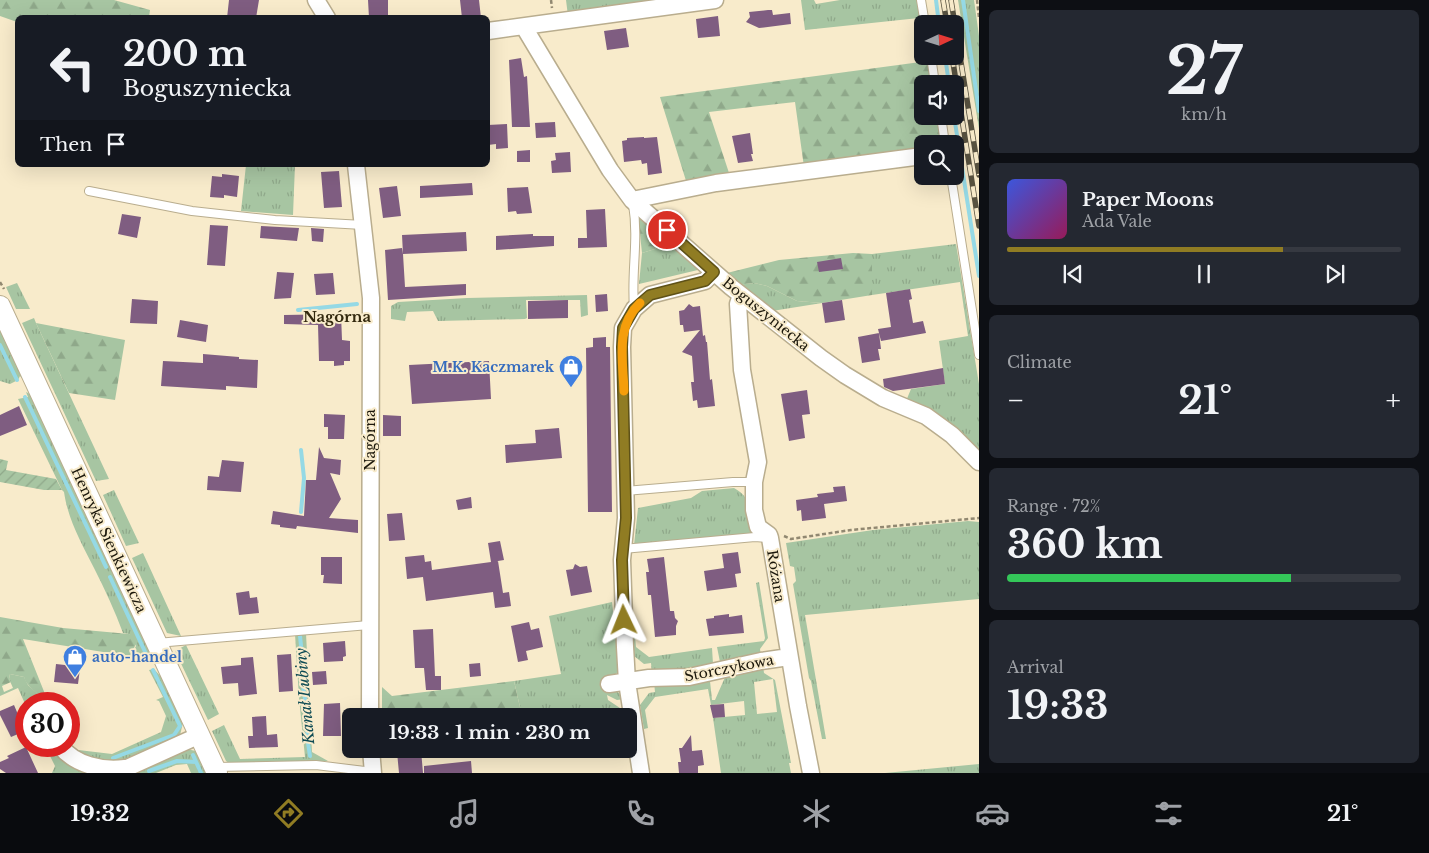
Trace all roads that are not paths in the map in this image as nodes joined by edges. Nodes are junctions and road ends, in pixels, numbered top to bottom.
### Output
1 (316, 0) edge
2 (715, 0) edge
3 (921, 0) edge
4 (325, 15) edge
5 (924, 15) edge
6 (524, 27) junction
7 (490, 31) edge
8 (914, 157) edge
9 (356, 167) edge
10 (952, 185) edge
11 (89, 191) dead end
12 (632, 200) junction
13 (363, 225) junction
14 (714, 272) junction
15 (742, 295) junction
16 (0, 306) edge
17 (634, 309) junction
18 (979, 355) edge
19 (979, 462) edge
20 (754, 482) junction
21 (625, 491) junction
22 (770, 538) junction
23 (623, 550) junction
24 (369, 626) junction
25 (157, 643) junction
26 (790, 657) junction
27 (627, 682) junction
28 (609, 684) dead end
29 (370, 708) edge
30 (200, 735) junction
31 (72, 757) edge
32 (372, 758) edge
33 (120, 770) edge
34 (216, 770) edge
35 (373, 773) edge
36 (641, 773) edge
37 (811, 773) edge

1 - 4 street
2 - 6 street
3 - 5 lane
6 - 7 street
6 - 12 street, Boguszyniecka
8 - 12 street
9 - 13 street, Nagórna
10 - 18 lane
11 - 13 lane
12 - 14 street, Boguszyniecka
12 - 17 lane
13 - 24 street, Nagórna
14 - 15 street, Boguszyniecka
14 - 17 street
15 - 19 street, Boguszyniecka
15 - 20 street, Różana
16 - 25 street, Henryka Sienkiewicza
17 - 21 street
20 - 21 lane
20 - 22 street, Różana
21 - 23 street
22 - 23 lane
22 - 26 street, Różana
23 - 27 street
24 - 25 lane
24 - 29 street, Nagórna
25 - 30 street, Henryka Sienkiewicza
26 - 27 street, Storczykowa
26 - 37 street, Różana
27 - 28 street, Storczykowa
27 - 36 street
30 - 33 street
30 - 34 street, Henryka Sienkiewicza
31 - 33 street
32 - 35 street
34 - 35 lane

